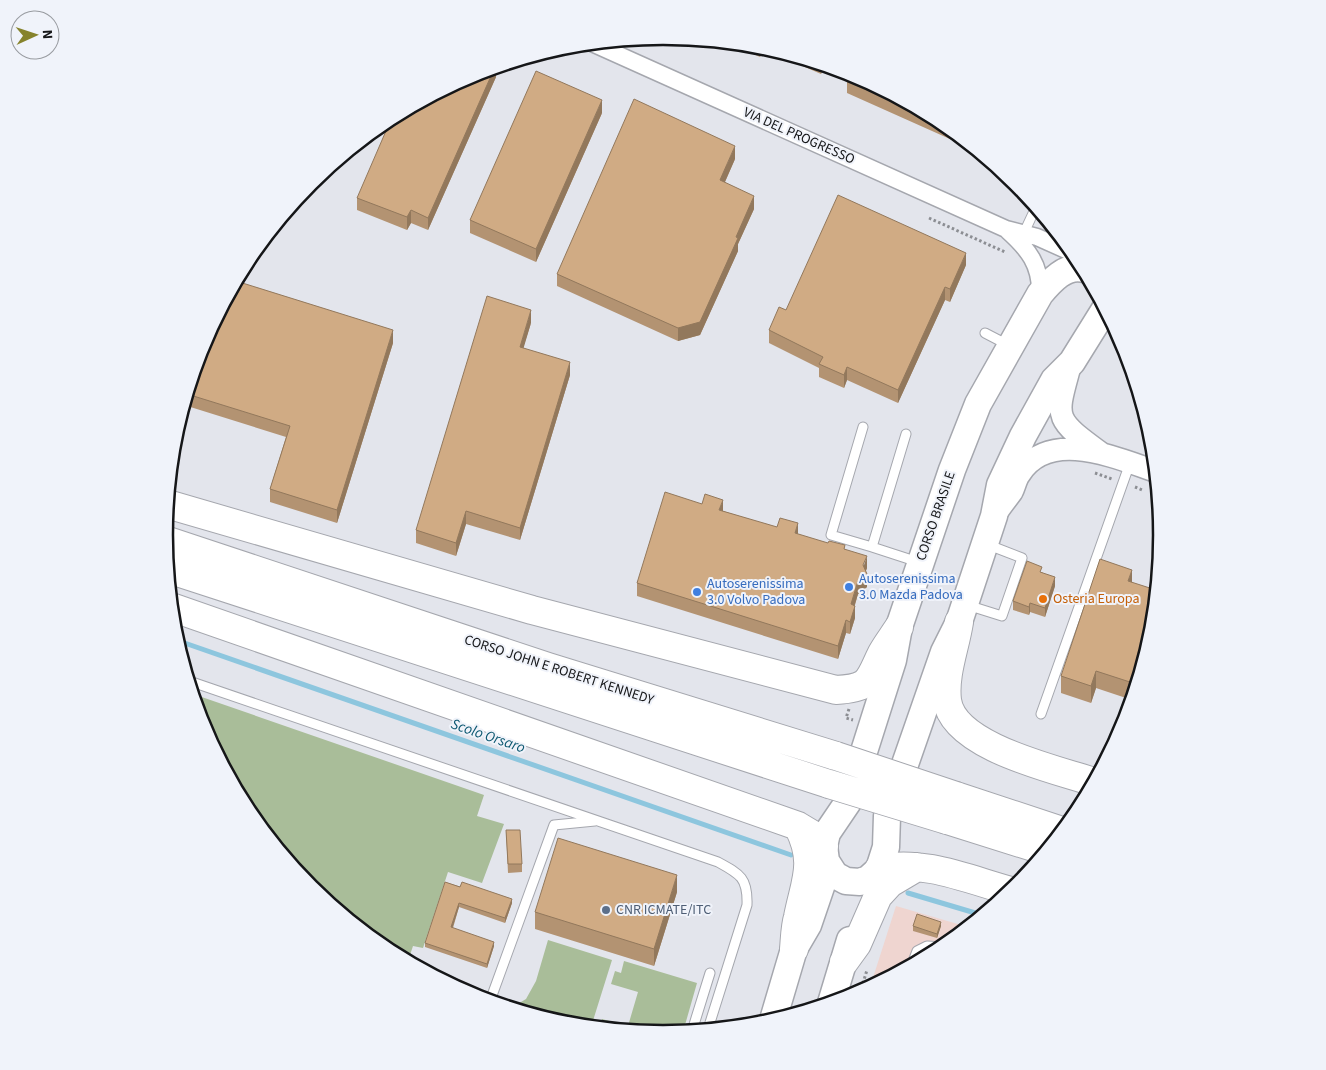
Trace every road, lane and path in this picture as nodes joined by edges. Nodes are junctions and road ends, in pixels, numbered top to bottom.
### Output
1 (604, 49) edge
2 (1033, 214) edge
3 (929, 218) dead end
4 (1022, 237) junction
5 (1058, 246) edge
6 (1006, 253) dead end
7 (1073, 269) edge
8 (1040, 294) junction
9 (1101, 316) edge
10 (985, 333) dead end
11 (1010, 346) junction
12 (1072, 362) junction
13 (863, 427) dead end
14 (906, 434) dead end
15 (1103, 454) junction
16 (1130, 463) junction
17 (1149, 469) edge
18 (174, 506) edge
19 (994, 516) junction
20 (173, 543) edge
21 (985, 543) junction
22 (872, 547) junction
23 (920, 563) junction
24 (174, 571) edge
25 (179, 610) edge
26 (962, 613) junction
27 (899, 627) junction
28 (196, 683) edge
29 (1041, 714) dead end
30 (1087, 780) edge
31 (951, 808) junction
32 (598, 820) junction
33 (798, 826) junction
34 (1054, 829) edge
35 (1039, 848) edge
36 (825, 853) junction
37 (878, 865) junction
38 (917, 867) junction
39 (1001, 888) edge
40 (929, 946) edge
41 (794, 949) junction
42 (916, 954) edge
43 (844, 962) junction
44 (710, 973) dead end
45 (492, 994) edge
46 (835, 994) edge
47 (775, 1012) edge
48 (710, 1023) edge
49 (694, 1024) edge

1 - 4 street, VIA DEL PROGRESSO
2 - 4 lane
3 - 6 path
4 - 5 street, VIA DEL PROGRESSO
4 - 8 street
7 - 8 main road, CORSO BRASILE
8 - 11 main road, CORSO BRASILE
9 - 12 main road
10 - 11 lane
11 - 23 main road, CORSO BRASILE
12 - 15 street
12 - 19 main road
13 - 22 lane
14 - 22 lane
15 - 16 street
15 - 19 street
16 - 17 street
16 - 29 lane
18 - 27 highway
19 - 21 main road
20 - 31 highway, CORSO JOHN E ROBERT KENNEDY, bridge
21 - 26 main road
21 - 26 lane
22 - 23 lane
23 - 27 main road, CORSO BRASILE
24 - 31 highway, CORSO JOHN E ROBERT KENNEDY, bridge
25 - 33 highway
26 - 30 highway
26 - 37 main road
27 - 36 main road, CORSO BRASILE
28 - 32 lane
31 - 34 highway
31 - 35 highway
32 - 45 lane
32 - 48 lane
33 - 36 highway
33 - 41 highway
36 - 37 main road
36 - 41 main road, CORSO BRASILE
37 - 38 highway
37 - 43 main road
38 - 39 highway
38 - 43 highway
40 - 42 lane
41 - 47 main road, CORSO BRASILE
43 - 46 main road
44 - 49 lane

